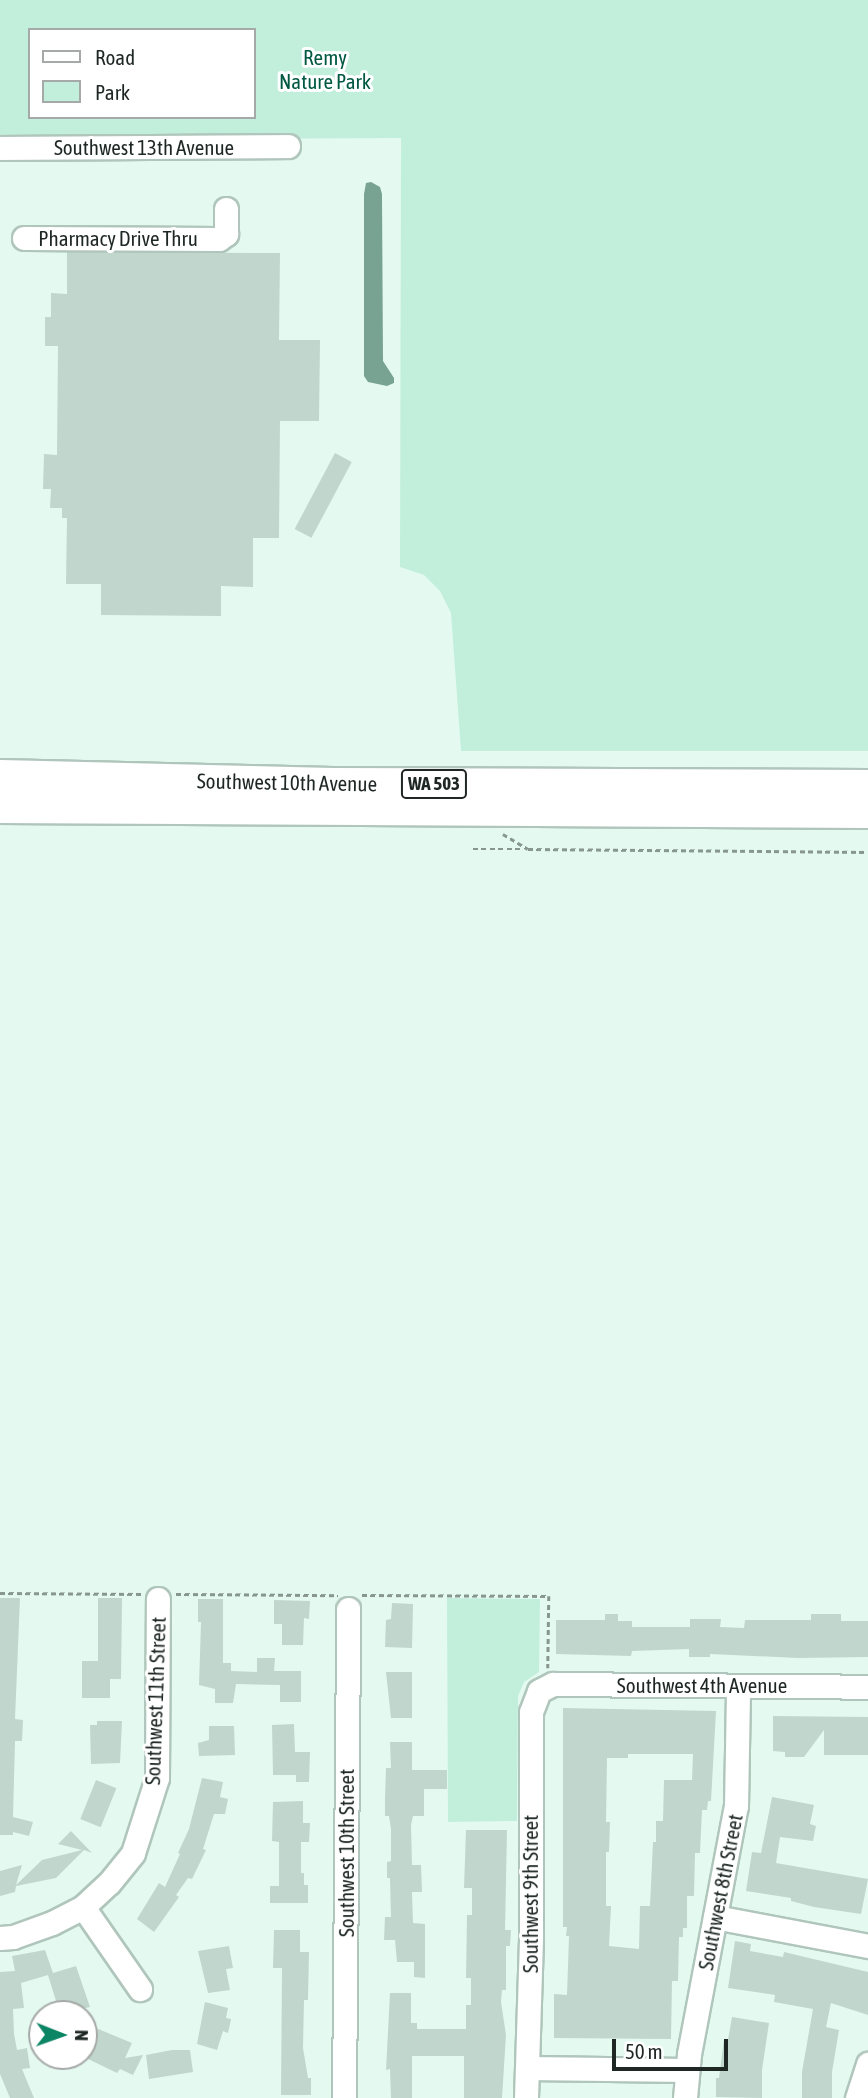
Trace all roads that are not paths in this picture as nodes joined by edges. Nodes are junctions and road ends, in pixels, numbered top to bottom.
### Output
1 (288, 146) dead end
2 (0, 148) edge
3 (226, 209) dead end
4 (24, 238) dead end
5 (0, 776) edge
6 (0, 806) edge
7 (865, 806) edge
8 (160, 1595) road end
9 (348, 1609) dead end
10 (738, 1685) junction
11 (868, 1686) edge
12 (543, 1688) joint
13 (83, 1907) junction
14 (715, 1917) junction
15 (0, 1938) edge
16 (868, 1946) edge
17 (140, 1989) dead end
18 (868, 2064) edge
19 (527, 2068) junction
20 (687, 2070) junction
21 (344, 2098) edge
22 (526, 2098) edge
23 (685, 2098) edge
24 (857, 2098) edge

1 - 2 street, Southwest 13th Avenue
3 - 4 street, Pharmacy Drive Thru
5 - 7 highway, Southwest 10th Avenue / WA 503
6 - 7 highway, Southwest 10th Avenue / WA 503
8 - 13 street, Southwest 11th Street
9 - 21 street, Southwest 10th Street
10 - 11 street, Southwest 4th Avenue
10 - 12 street, Southwest 4th Avenue
10 - 14 street, Southwest 8th Street
12 - 19 street, Southwest 9th Street
13 - 15 street
13 - 17 street
14 - 16 street
14 - 20 street, Southwest 8th Street
18 - 24 street
19 - 20 street
19 - 22 street, Southwest 9th Street
20 - 23 street, Southwest 8th Street

